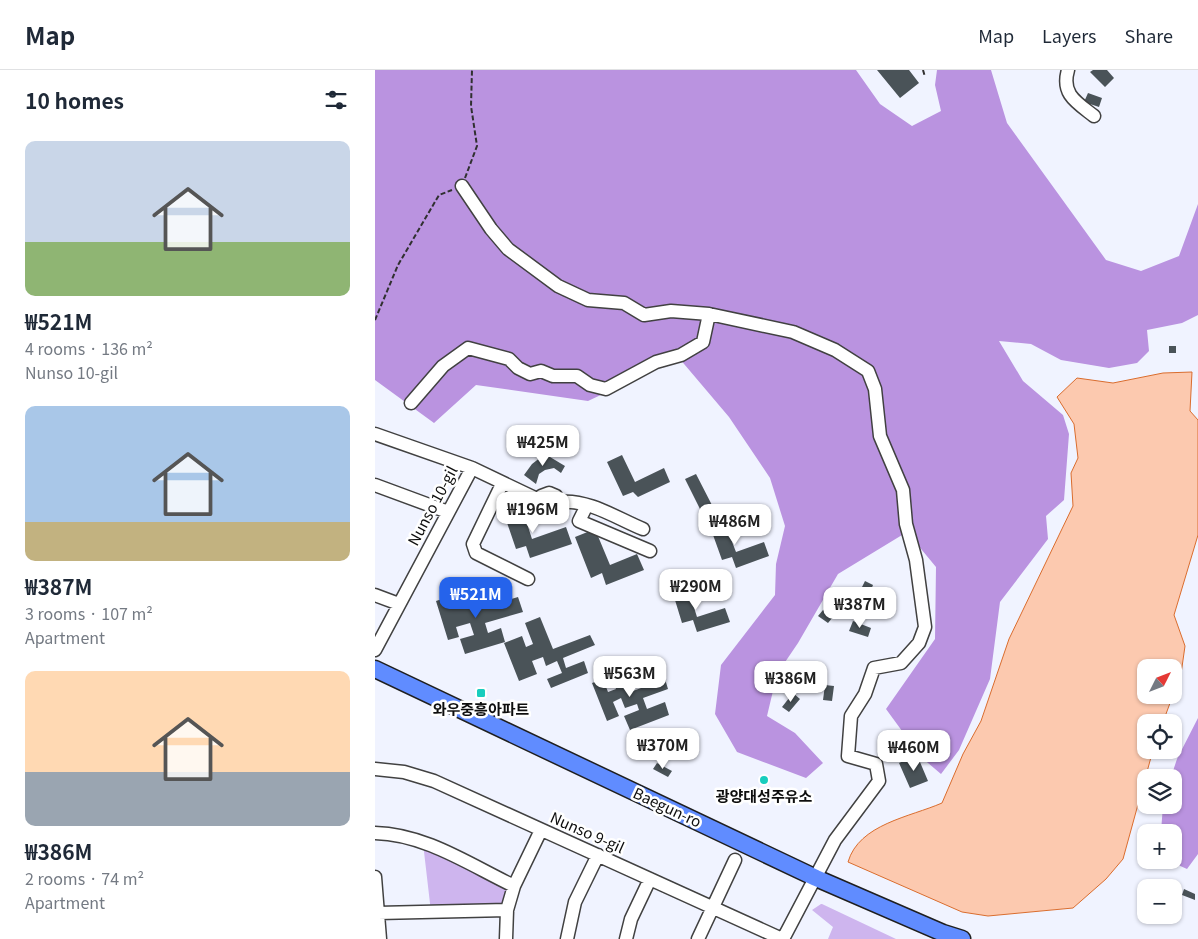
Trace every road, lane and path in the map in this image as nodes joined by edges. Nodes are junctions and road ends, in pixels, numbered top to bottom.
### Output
1 (472, 70) edge
2 (923, 70) edge
3 (1068, 70) edge
4 (925, 77) dead end
5 (1094, 116) dead end
6 (462, 186) junction
7 (709, 314) junction
8 (375, 320) edge
9 (411, 403) dead end
10 (375, 434) edge
11 (472, 468) junction
12 (502, 484) junction
13 (376, 487) edge
14 (587, 505) junction
15 (448, 512) junction
16 (643, 529) dead end
17 (650, 551) dead end
18 (528, 579) dead end
19 (375, 595) edge
20 (399, 604) junction
21 (375, 650) edge
22 (375, 670) edge
23 (375, 769) edge
24 (541, 830) junction
25 (375, 833) edge
26 (598, 855) junction
27 (735, 860) dead end
28 (375, 877) edge
29 (816, 878) junction
30 (650, 879) junction
31 (514, 886) junction
32 (712, 907) junction
33 (507, 910) junction
34 (378, 913) junction
35 (380, 939) edge
36 (506, 939) edge
37 (567, 939) edge
38 (626, 939) edge
39 (698, 939) edge
40 (783, 939) edge
41 (962, 939) edge

1 - 6 path
2 - 4 path
3 - 5 street
6 - 7 street
6 - 8 path
7 - 9 street
7 - 29 street
10 - 11 street, Nunso 10-gil
11 - 12 street
11 - 15 street, Nunso 10-gil
12 - 14 street
12 - 18 street
13 - 15 street
14 - 16 street
14 - 17 street
15 - 20 street, Nunso 10-gil
19 - 20 street
20 - 21 street, Nunso 10-gil
22 - 29 main road, Baegun-ro
23 - 24 street, Nunso 9-gil
24 - 26 street, Nunso 9-gil
24 - 31 street
25 - 31 street
26 - 30 street, Nunso 9-gil
26 - 37 street
27 - 32 street
28 - 34 street
29 - 40 street
29 - 41 main road, Baegun-ro
30 - 32 street, Nunso 9-gil
30 - 38 street
31 - 33 street
32 - 39 street
32 - 40 street, Nunso 9-gil
33 - 34 street
33 - 36 street
34 - 35 street

